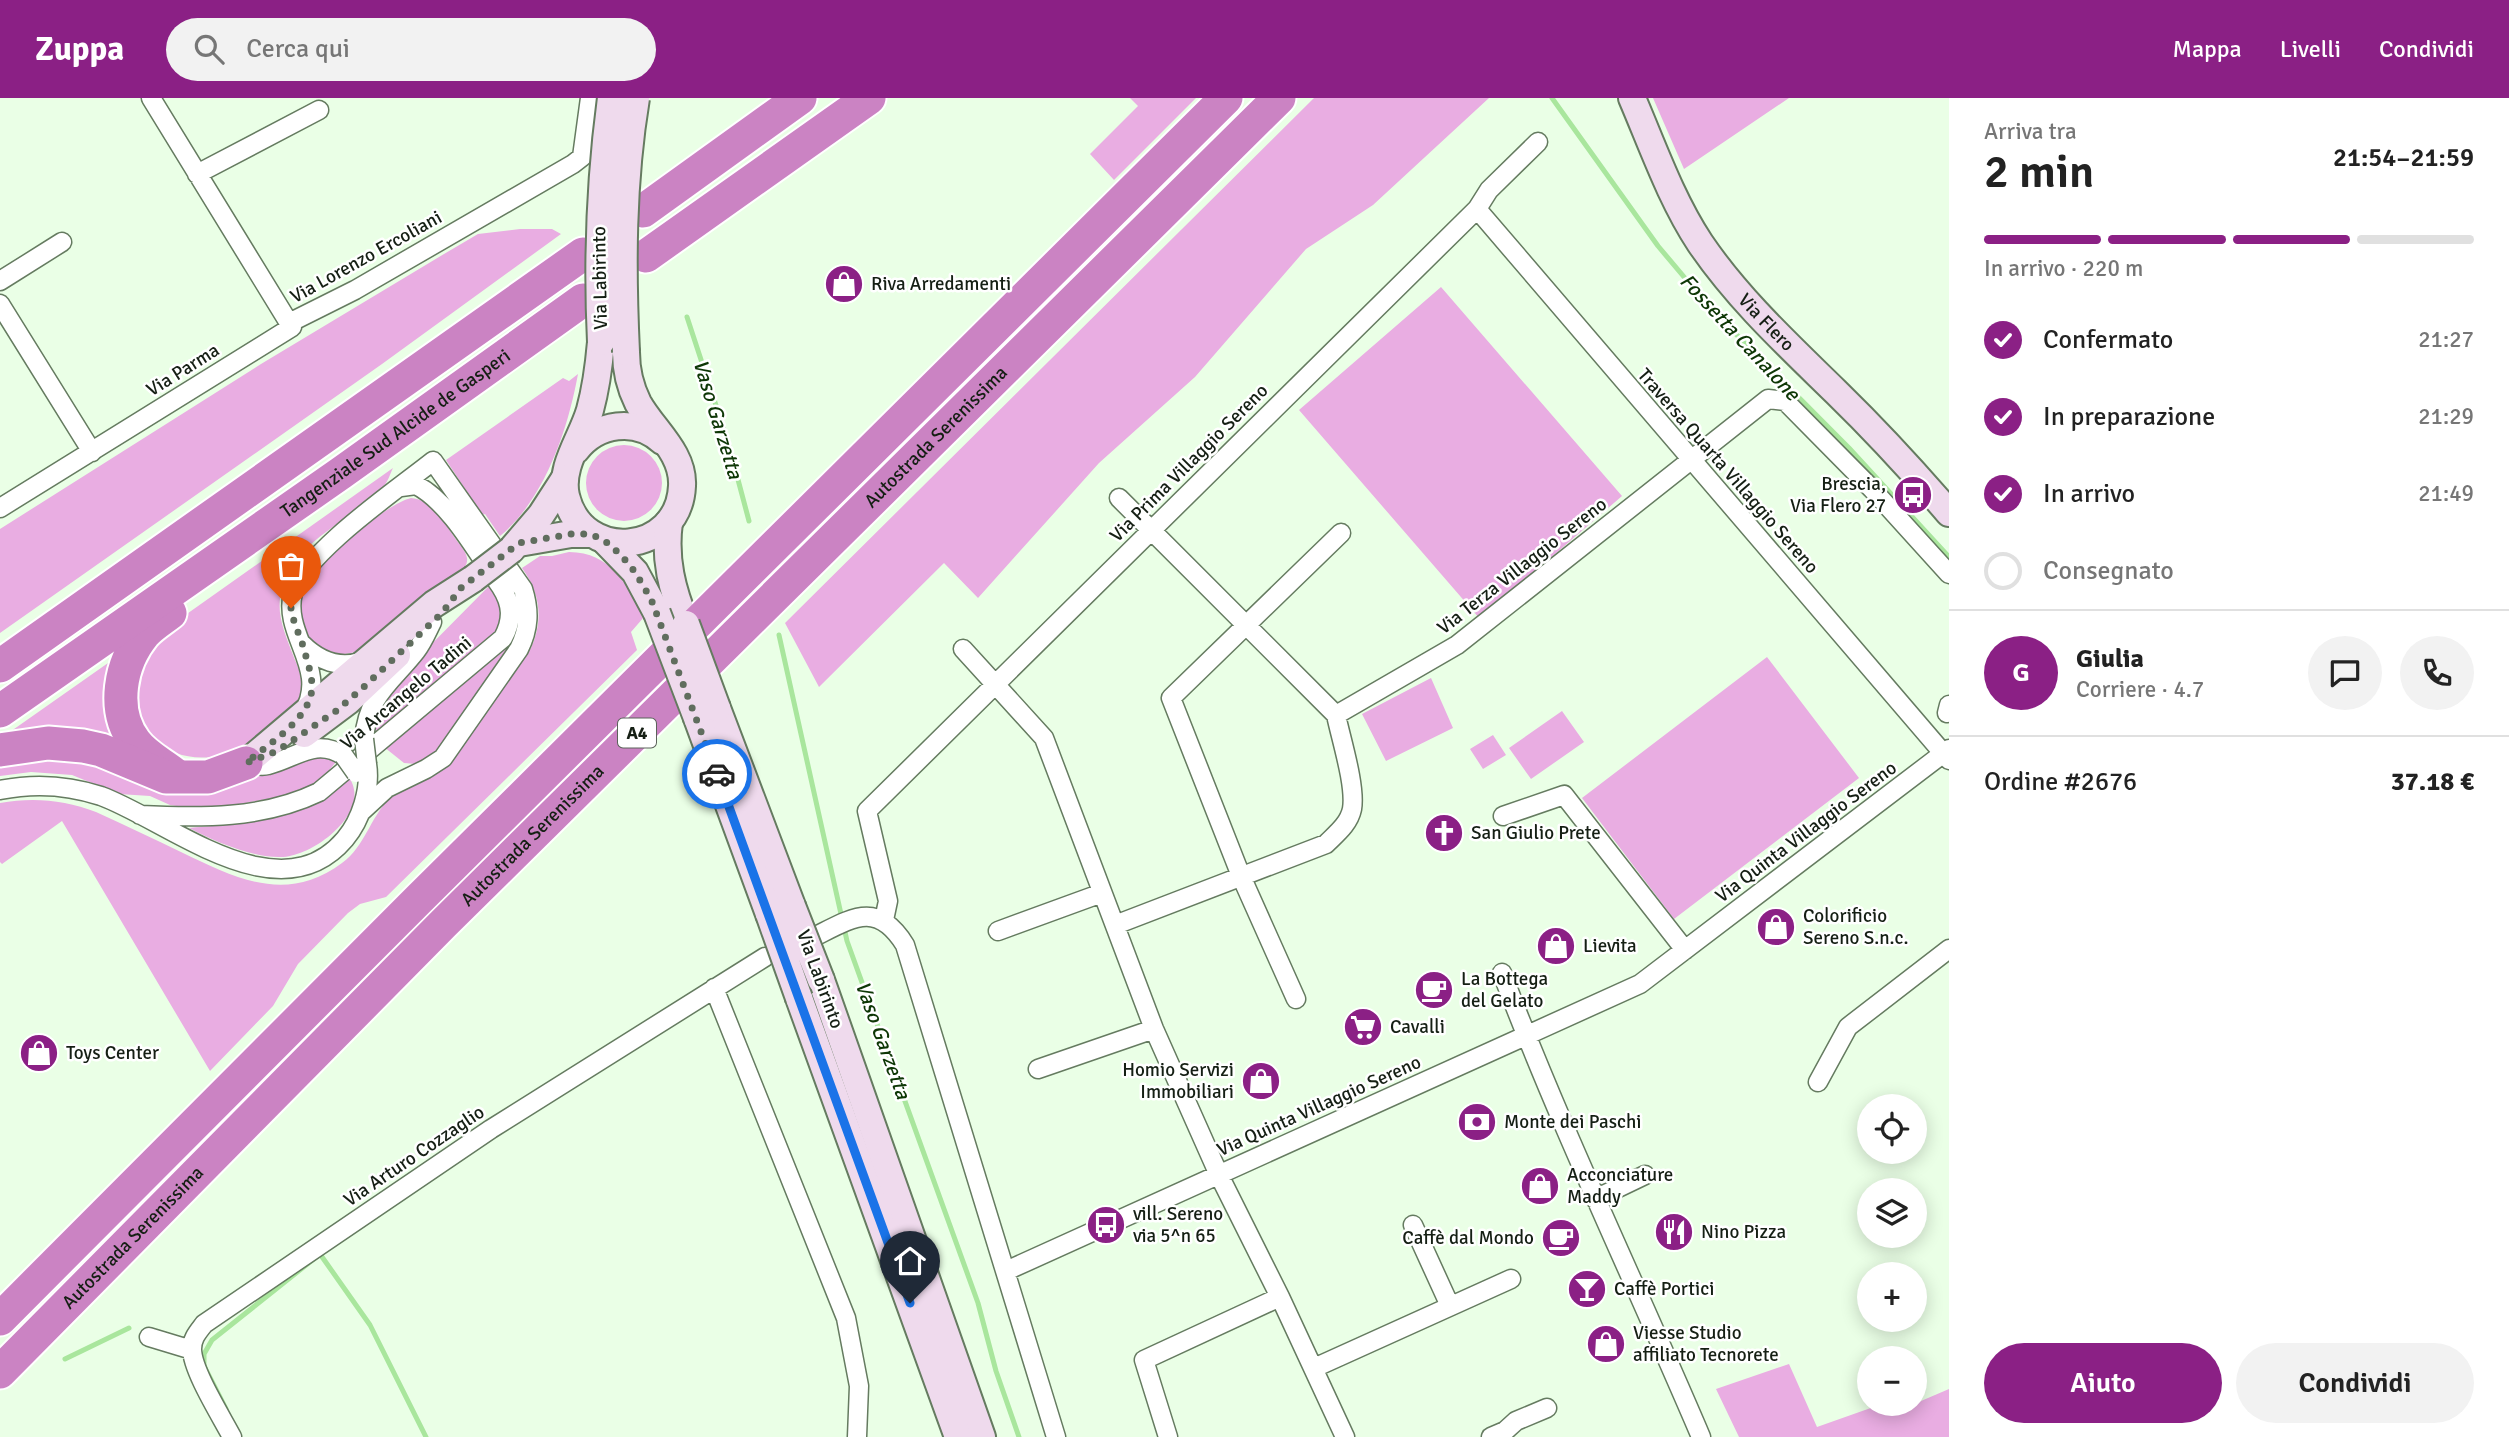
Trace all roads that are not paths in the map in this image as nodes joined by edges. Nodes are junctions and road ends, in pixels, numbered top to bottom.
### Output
1 (151, 98) edge
2 (590, 98) edge
3 (611, 98) edge
4 (636, 98) edge
5 (869, 98) edge
6 (1226, 98) edge
7 (1279, 98) edge
8 (1632, 98) edge
9 (796, 100) edge
10 (318, 110) dead end
11 (1538, 142) dead end
12 (197, 174) junction
13 (1477, 209) junction
14 (643, 211) dead end
15 (62, 242) dead end
16 (583, 254) dead end
17 (646, 256) dead end
18 (0, 281) edge
19 (583, 300) dead end
20 (0, 303) edge
21 (289, 323) junction
22 (669, 447) junction
23 (92, 452) junction
24 (1690, 460) junction
25 (569, 466) junction
26 (401, 487) junction
27 (1119, 498) dead end
28 (0, 508) edge
29 (1949, 513) edge
30 (670, 522) junction
31 (262, 527) junction
32 (1152, 529) junction
33 (1341, 533) dead end
34 (598, 537) junction
35 (515, 546) junction
36 (1949, 574) edge
37 (467, 583) junction
38 (432, 622) junction
39 (1247, 625) junction
40 (302, 644) junction
41 (963, 649) dead end
42 (366, 660) junction
43 (0, 666) edge
44 (996, 682) junction
45 (0, 711) edge
46 (707, 713) junction
47 (1336, 715) junction
48 (301, 716) junction
49 (0, 750) edge
50 (1947, 754) edge
51 (246, 763) junction
52 (362, 769) junction
53 (177, 776) junction
54 (0, 790) edge
55 (361, 812) junction
56 (140, 815) junction
57 (1503, 816) dead end
58 (1241, 876) junction
59 (1102, 892) junction
60 (780, 910) junction
61 (884, 920) junction
62 (1115, 925) junction
63 (998, 931) dead end
64 (814, 937) dead end
65 (1949, 949) edge
66 (1685, 950) junction
67 (765, 957) dead end
68 (1502, 973) dead end
69 (714, 988) junction
70 (1296, 999) dead end
71 (1154, 1029) junction
72 (1526, 1036) junction
73 (1038, 1069) dead end
74 (1818, 1082) dead end
75 (1219, 1175) junction
76 (1645, 1175) dead end
77 (1595, 1199) junction
78 (1413, 1224) dead end
79 (1006, 1271) junction
80 (1511, 1279) dead end
81 (1280, 1297) junction
82 (1450, 1306) junction
83 (0, 1319) edge
84 (149, 1337) dead end
85 (192, 1350) junction
86 (1314, 1368) junction
87 (0, 1372) edge
88 (1547, 1409) dead end
89 (956, 1435) edge
90 (1501, 1435) edge
91 (232, 1437) edge
92 (857, 1437) edge
93 (982, 1437) edge
94 (1056, 1437) edge
95 (1168, 1437) edge
96 (1345, 1437) edge
97 (1701, 1437) edge

1 - 12 street, Via Lorenzo Ercoliani
2 - 21 street, Via Lorenzo Ercoliani
3 - 25 street, Via Labirinto, bridge
4 - 22 street, Via Labirinto, bridge
5 - 17 highway
6 - 83 highway, Autostrada Serenissima / A4
7 - 87 highway, Autostrada Serenissima / A4
8 - 29 street, Via Flero
9 - 14 highway
10 - 12 street
11 - 13 street, Via Prima Villaggio Sereno
12 - 21 street, Via Lorenzo Ercoliani
13 - 24 street, Traversa Quarta Villaggio Sereno
13 - 32 street, Via Prima Villaggio Sereno
15 - 18 street
16 - 43 highway, Tangenziale Sud Alcide de Gasperi
19 - 31 highway, Tangenziale Sud Alcide de Gasperi
20 - 23 street
21 - 23 street, Via Parma
22 - 25 street
22 - 30 street, Via Labirinto
23 - 28 street, Via Parma
24 - 36 street
24 - 47 street, Via Terza Villaggio Sereno
24 - 50 street, Traversa Quarta Villaggio Sereno
25 - 34 street, Via Labirinto
25 - 35 street
26 - 40 street, Via Arcangelo Tadini
26 - 55 street, Via Arcangelo Tadini
26 - 56 street, Via Arcangelo Tadini
27 - 32 street
30 - 34 street
30 - 46 street, Via Labirinto, bridge
31 - 45 highway, Tangenziale Sud Alcide de Gasperi
31 - 53 highway
32 - 39 street
32 - 44 street, Via Prima Villaggio Sereno
33 - 39 street
34 - 35 street
34 - 46 street, Via Labirinto, bridge
35 - 37 street, bridge
37 - 38 street
37 - 42 street
38 - 51 street
38 - 52 street, bridge
39 - 47 street
39 - 58 street
40 - 42 street
40 - 48 street, Via Arcangelo Tadini
41 - 44 street
42 - 48 street
44 - 59 street
44 - 61 street, Via Prima Villaggio Sereno
46 - 60 street, Via Labirinto
47 - 58 street
48 - 51 street
49 - 53 highway
50 - 66 street, Via Quinta Villaggio Sereno
51 - 52 street, bridge
51 - 53 highway
52 - 55 street, Via Arcangelo Tadini
54 - 56 street, Via Arcangelo Tadini
55 - 56 street, Via Arcangelo Tadini
57 - 66 street
58 - 62 street
58 - 70 street
59 - 62 street
59 - 63 street
60 - 89 street, Via Labirinto, bridge
60 - 93 street, Via Labirinto, bridge
61 - 64 street
61 - 79 street
62 - 71 street
65 - 74 street
66 - 72 street, Via Quinta Villaggio Sereno
67 - 69 street, Via Arturo Cozzaglio
68 - 72 street
69 - 85 street, Via Arturo Cozzaglio
69 - 92 street
71 - 73 street
71 - 75 street
72 - 75 street, Via Quinta Villaggio Sereno
72 - 77 street
75 - 79 street, Via Quinta Villaggio Sereno
75 - 81 street
76 - 77 street
77 - 97 street
78 - 82 street
79 - 94 street
80 - 82 street
81 - 86 street
81 - 95 street
82 - 86 street
84 - 85 street
85 - 91 street
86 - 96 street
88 - 90 street

